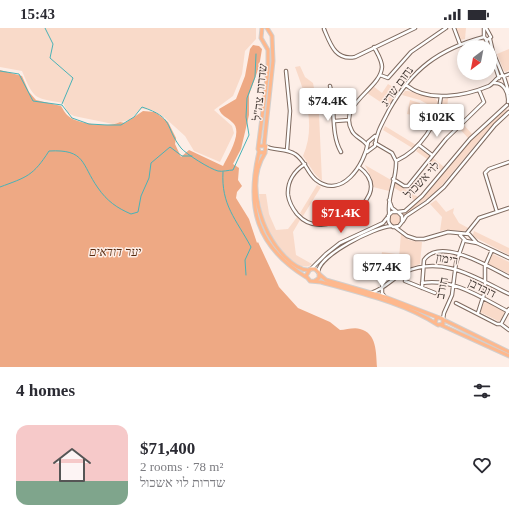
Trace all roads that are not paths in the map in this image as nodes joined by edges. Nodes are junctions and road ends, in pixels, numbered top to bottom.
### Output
1 (262, 28) edge
2 (267, 28) edge
3 (324, 28) edge
4 (415, 28) edge
5 (446, 28) edge
6 (454, 28) edge
7 (485, 28) edge
8 (268, 32) junction
9 (489, 33) junction
10 (262, 34) junction
11 (485, 37) junction
12 (490, 39) junction
13 (271, 40) junction
14 (458, 40) edge
15 (474, 40) edge
16 (486, 40) edge
17 (264, 41) junction
18 (457, 46) edge
19 (374, 47) junction
20 (286, 70) dead end
21 (499, 70) junction
22 (497, 72) edge
23 (509, 74) edge
24 (380, 75) junction
25 (503, 77) junction
26 (499, 78) junction
27 (505, 81) junction
28 (494, 83) junction
29 (500, 83) junction
30 (406, 85) junction
31 (330, 86) dead end
32 (479, 90) junction
33 (509, 93) edge
34 (441, 96) junction
35 (508, 103) edge
36 (509, 111) edge
37 (437, 113) junction
38 (349, 120) junction
39 (335, 121) junction
40 (456, 128) junction
41 (376, 134) junction
42 (363, 140) junction
43 (370, 141) junction
44 (375, 143) junction
45 (419, 145) junction
46 (259, 146) junction
47 (265, 146) junction
48 (368, 146) junction
49 (373, 148) junction
50 (381, 148) junction
51 (275, 149) junction
52 (287, 150) junction
53 (259, 152) junction
54 (266, 152) junction
55 (341, 152) dead end
56 (367, 152) junction
57 (432, 155) junction
58 (396, 161) junction
59 (509, 162) edge
60 (305, 164) junction
61 (359, 167) junction
62 (393, 179) junction
63 (389, 194) junction
64 (509, 208) edge
65 (397, 212) junction
66 (497, 212) junction
67 (388, 217) junction
68 (402, 222) junction
69 (393, 226) junction
70 (472, 230) junction
71 (404, 233) junction
72 (458, 234) junction
73 (466, 234) junction
74 (471, 236) junction
75 (464, 240) junction
76 (468, 242) junction
77 (477, 243) junction
78 (463, 246) junction
79 (492, 250) junction
80 (459, 254) junction
81 (509, 258) edge
82 (485, 265) junction
83 (423, 266) junction
84 (455, 268) junction
85 (309, 270) junction
86 (318, 273) junction
87 (306, 277) junction
88 (509, 277) edge
89 (315, 281) junction
90 (405, 281) dead end
91 (485, 282) junction
92 (422, 283) junction
93 (454, 284) junction
94 (382, 286) junction
95 (422, 288) junction
96 (371, 293) junction
97 (435, 293) dead end
98 (509, 294) edge
99 (386, 297) junction
100 (483, 299) junction
101 (456, 303) dead end
102 (445, 310) junction
103 (509, 311) edge
104 (478, 313) junction
105 (438, 317) junction
106 (443, 320) junction
107 (435, 323) junction
108 (501, 324) junction
109 (441, 325) junction
110 (509, 330) edge
111 (509, 352) edge
112 (509, 356) edge

1 - 10 main road
2 - 8 main road
3 - 19 street
4 - 19 street
5 - 24 street
6 - 14 street
7 - 9 street
7 - 11 street
8 - 10 main road
8 - 13 main road
9 - 11 street
9 - 12 street
10 - 17 main road
11 - 12 street
11 - 15 street, נחום שריג
11 - 16 street
12 - 21 street
13 - 17 main road
13 - 47 main road, שדרות צה"ל
17 - 46 main road, שדרות צה"ל
18 - 30 street, נחום שריג
19 - 24 street
20 - 52 street
21 - 23 street
21 - 25 street
22 - 26 street
23 - 25 street
23 - 27 street
24 - 38 street
25 - 26 street
25 - 27 street
26 - 28 street
26 - 29 street
27 - 29 street
27 - 33 street
28 - 29 street
28 - 32 street
29 - 35 street
30 - 34 street
30 - 41 street, נחום שריג
31 - 39 street
32 - 34 street
32 - 40 street
34 - 37 street
35 - 36 street
35 - 65 street, לוי אשכול
36 - 68 street, לוי אשכול
37 - 40 street
37 - 45 street
38 - 39 street
38 - 42 street
39 - 55 street
40 - 57 street
41 - 43 street, נחום שריג
41 - 44 street, נחום שריג
42 - 43 street
42 - 48 street
43 - 44 street
43 - 48 street
44 - 49 street, נחום שריג
44 - 50 street
45 - 57 street
45 - 58 street
46 - 47 main road
46 - 53 main road, שדרות צה"ל
47 - 51 street
47 - 54 main road, שדרות צה"ל
48 - 49 street
48 - 56 street
49 - 50 street
49 - 56 street
50 - 58 street
51 - 52 street
51 - 54 street
52 - 60 street
53 - 54 main road
53 - 87 main road
54 - 85 main road
56 - 61 street
57 - 62 street
58 - 62 street
59 - 66 street
60 - 61 street
60 - 61 street
62 - 63 street
63 - 65 street
63 - 67 street
64 - 66 street
65 - 67 street
65 - 68 street
66 - 70 street
67 - 69 street
67 - 85 street
68 - 69 street
68 - 71 street
69 - 71 street
69 - 86 street
70 - 73 street
70 - 74 street
71 - 72 street
72 - 73 street
72 - 75 street
73 - 74 street
73 - 75 street, חורב
74 - 76 street
74 - 77 street
75 - 76 street
75 - 78 street, חורב
76 - 77 street
76 - 78 street, חורב
77 - 79 street
78 - 80 street, חורב
79 - 81 street
79 - 82 street
80 - 82 street
80 - 83 street
80 - 84 street, חורב
82 - 88 street
82 - 91 street
83 - 84 street, רימון
83 - 92 street
83 - 94 street, רימון
84 - 91 street, רימון
84 - 93 street, חורב
85 - 86 main road
85 - 87 main road
86 - 89 main road
86 - 96 main road
87 - 89 main road
89 - 107 main road
90 - 95 street
91 - 98 street, רימון
91 - 100 street
92 - 93 street, דובדבן
92 - 95 street
93 - 100 street, דובדבן
93 - 102 street, חורב
94 - 96 street, רימון
94 - 99 street
95 - 97 street
96 - 99 main road
99 - 105 main road
100 - 103 street, דובדבן
100 - 104 street
101 - 104 street
102 - 105 street, חורב
102 - 106 street, חורב
103 - 108 street
104 - 108 street
105 - 106 main road
105 - 107 main road
106 - 109 main road
106 - 111 main road
107 - 109 main road
108 - 110 street
109 - 112 main road

